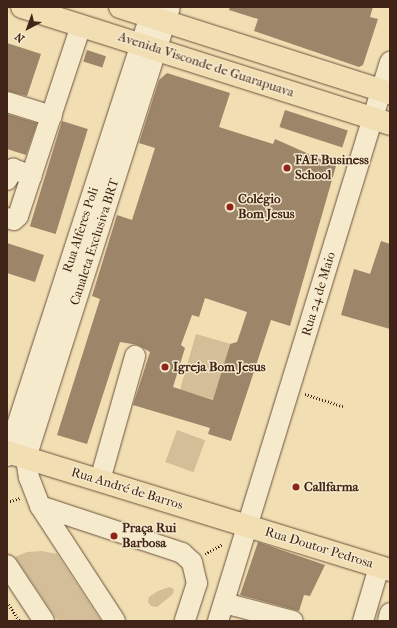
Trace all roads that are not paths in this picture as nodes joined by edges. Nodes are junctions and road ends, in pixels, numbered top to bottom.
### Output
1 (22, 7) edge
2 (120, 7) edge
3 (41, 11) edge
4 (160, 13) edge
5 (81, 26) junction
6 (149, 47) junction
7 (289, 61) junction
8 (390, 62) edge
9 (236, 75) junction
10 (386, 91) edge
11 (7, 102) edge
12 (52, 116) junction
13 (381, 121) edge
14 (32, 176) junction
15 (7, 180) edge
16 (7, 218) edge
17 (135, 356) dead end
18 (14, 461) edge
19 (100, 480) junction
20 (40, 506) junction
21 (247, 526) junction
22 (7, 565) edge
23 (385, 569) edge
24 (221, 612) edge
25 (390, 613) edge
26 (44, 621) edge
27 (115, 621) edge
28 (185, 621) edge
29 (293, 621) edge
30 (363, 621) edge
31 (388, 621) edge

1 - 3 main road, Avenida Visconde de Guarapuava
2 - 4 main road
3 - 5 main road, Avenida Visconde de Guarapuava
4 - 6 street, Rua Alferes Poli
4 - 7 main road
5 - 6 main road, Avenida Visconde de Guarapuava
5 - 12 street
6 - 9 main road, Avenida Visconde de Guarapuava
6 - 18 street, Rua Alferes Poli
7 - 9 main road
7 - 10 main road
8 - 10 street, Rua 24 de Maio
9 - 13 main road, Avenida Visconde de Guarapuava
10 - 13 street, Rua 24 de Maio
11 - 12 street
12 - 14 street
13 - 21 street, Rua 24 de Maio
14 - 15 street
14 - 16 street
17 - 19 street
18 - 19 main road, Rua André de Barros
18 - 20 street
19 - 21 main road, Rua André de Barros
20 - 27 street
20 - 28 street
21 - 23 main road, Rua Doutor Pedrosa
21 - 24 street, Rua 24 de Maio
22 - 26 street
23 - 30 street
24 - 29 street
25 - 31 street

